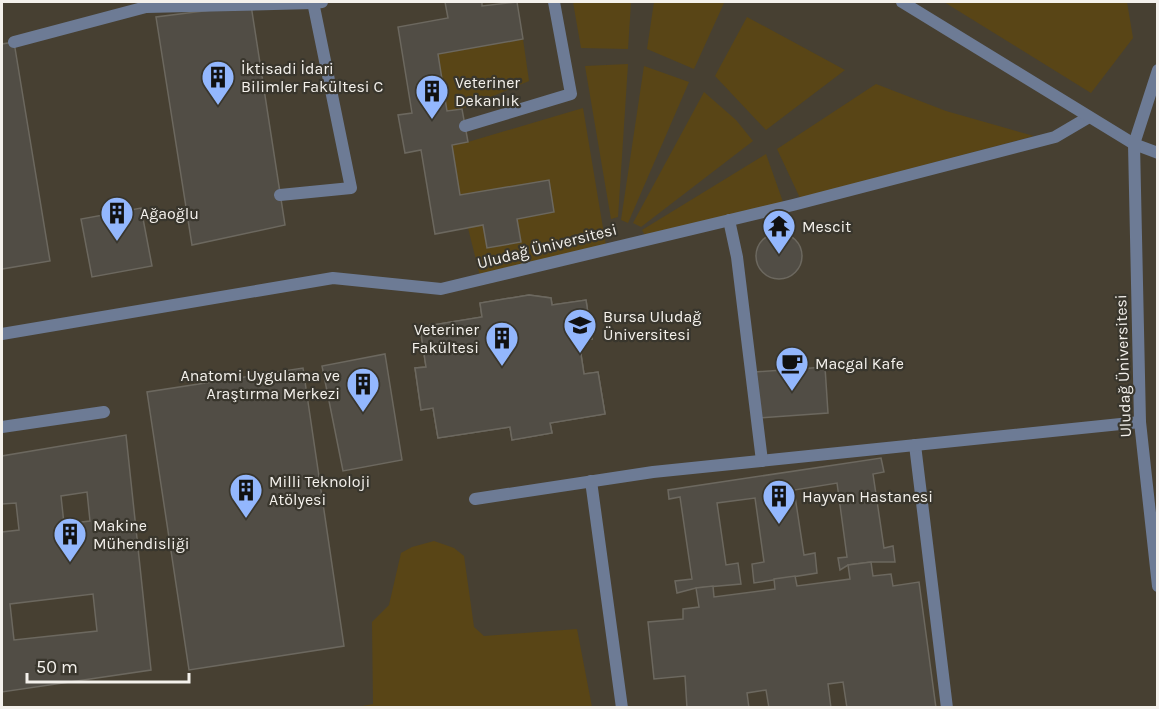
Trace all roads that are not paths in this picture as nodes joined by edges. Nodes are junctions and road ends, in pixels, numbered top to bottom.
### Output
1 (316, 2) edge
2 (554, 2) edge
3 (902, 2) edge
4 (14, 42) dead end
5 (1158, 70) edge
6 (1089, 117) junction
7 (465, 126) dead end
8 (1134, 144) junction
9 (1158, 153) edge
10 (280, 195) dead end
11 (729, 219) junction
12 (2, 334) edge
13 (104, 412) dead end
14 (1140, 422) junction
15 (2, 427) edge
16 (915, 445) junction
17 (762, 460) junction
18 (591, 481) junction
19 (475, 499) dead end
20 (1158, 586) edge
21 (622, 708) edge
22 (947, 708) edge

1 - 4 street
1 - 10 street
2 - 7 street
3 - 6 street
5 - 8 street, Uludağ Üniversitesi
6 - 8 street
6 - 11 street, Uludağ Üniversitesi
8 - 9 street
8 - 14 street, Uludağ Üniversitesi
11 - 12 street, Uludağ Üniversitesi
11 - 17 street
13 - 15 street
14 - 16 street
14 - 20 street, Uludağ Üniversitesi
16 - 17 street
16 - 22 street
17 - 18 street
18 - 19 street
18 - 21 street

